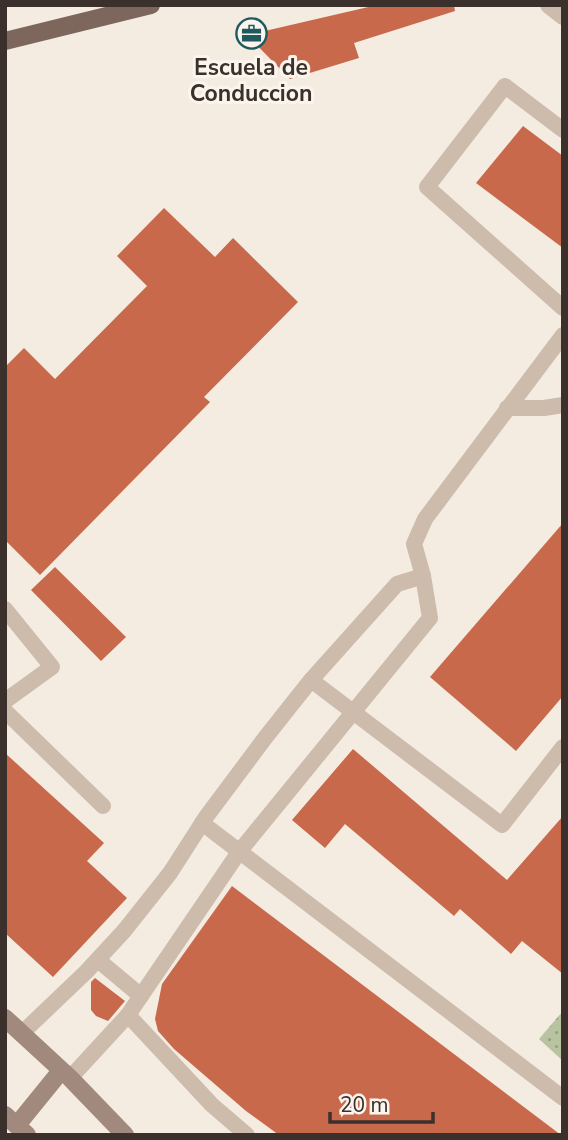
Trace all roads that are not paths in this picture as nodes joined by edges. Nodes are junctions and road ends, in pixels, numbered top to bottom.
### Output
1 (151, 5) edge
2 (549, 5) edge
3 (563, 16) edge
4 (5, 41) edge
5 (563, 130) edge
6 (563, 308) edge
7 (563, 335) edge
8 (563, 405) edge
9 (507, 408) junction
10 (423, 576) junction
11 (5, 609) edge
12 (311, 680) junction
13 (5, 701) edge
14 (5, 711) edge
15 (353, 712) junction
16 (563, 747) edge
17 (103, 806) dead end
18 (202, 823) junction
19 (239, 852) junction
20 (98, 960) junction
21 (141, 996) junction
22 (128, 1015) junction
23 (5, 1018) edge
24 (22, 1034) junction
25 (65, 1075) junction
26 (563, 1098) edge
27 (16, 1125) edge
28 (125, 1135) edge
29 (247, 1135) edge

1 - 4 main road
2 - 3 street
5 - 6 lane
7 - 9 lane
8 - 9 lane
9 - 10 lane
10 - 12 lane
10 - 15 lane
11 - 13 lane
12 - 15 lane
12 - 18 lane
14 - 17 lane
15 - 16 lane
15 - 19 lane
18 - 19 lane
18 - 20 lane
19 - 21 lane
19 - 26 lane
20 - 21 lane
20 - 24 lane
21 - 22 lane
22 - 25 lane
22 - 29 lane
23 - 24 main road
24 - 25 main road
25 - 27 main road
25 - 28 main road

